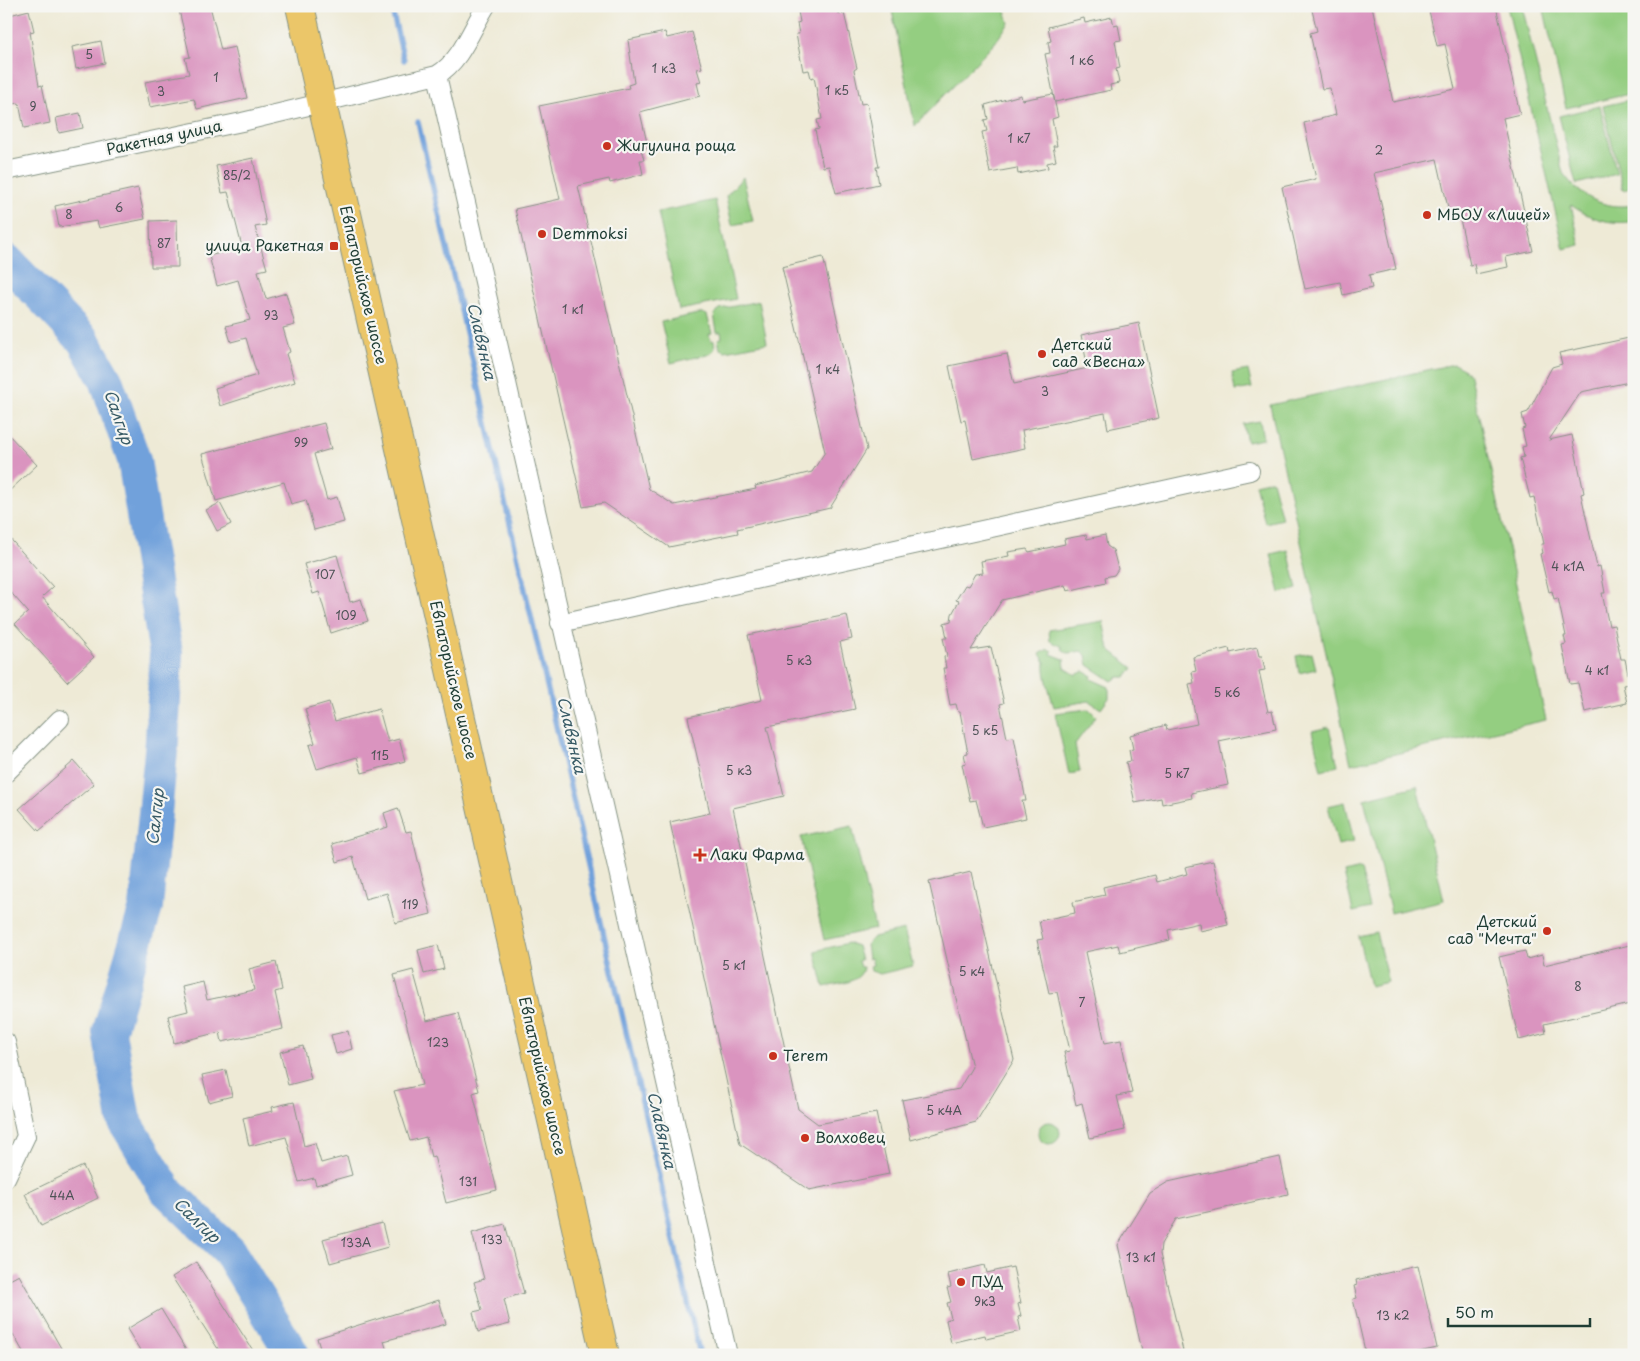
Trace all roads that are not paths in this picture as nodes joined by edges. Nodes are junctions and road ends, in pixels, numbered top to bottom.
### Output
1 (300, 6) edge
2 (486, 6) edge
3 (437, 75) junction
4 (322, 102) junction
5 (6, 171) edge
6 (1250, 471) dead end
7 (560, 623) junction
8 (60, 719) dead end
9 (6, 773) edge
10 (6, 1042) edge
11 (6, 1178) edge
12 (605, 1355) edge
13 (728, 1355) edge

1 - 4 main road, Евпаторийское шоссе
2 - 3 street
3 - 4 street, Ракетная улица
3 - 7 street
4 - 5 street, Ракетная улица
4 - 12 main road, Евпаторийское шоссе
6 - 7 street
7 - 13 street
8 - 9 street
10 - 11 street

